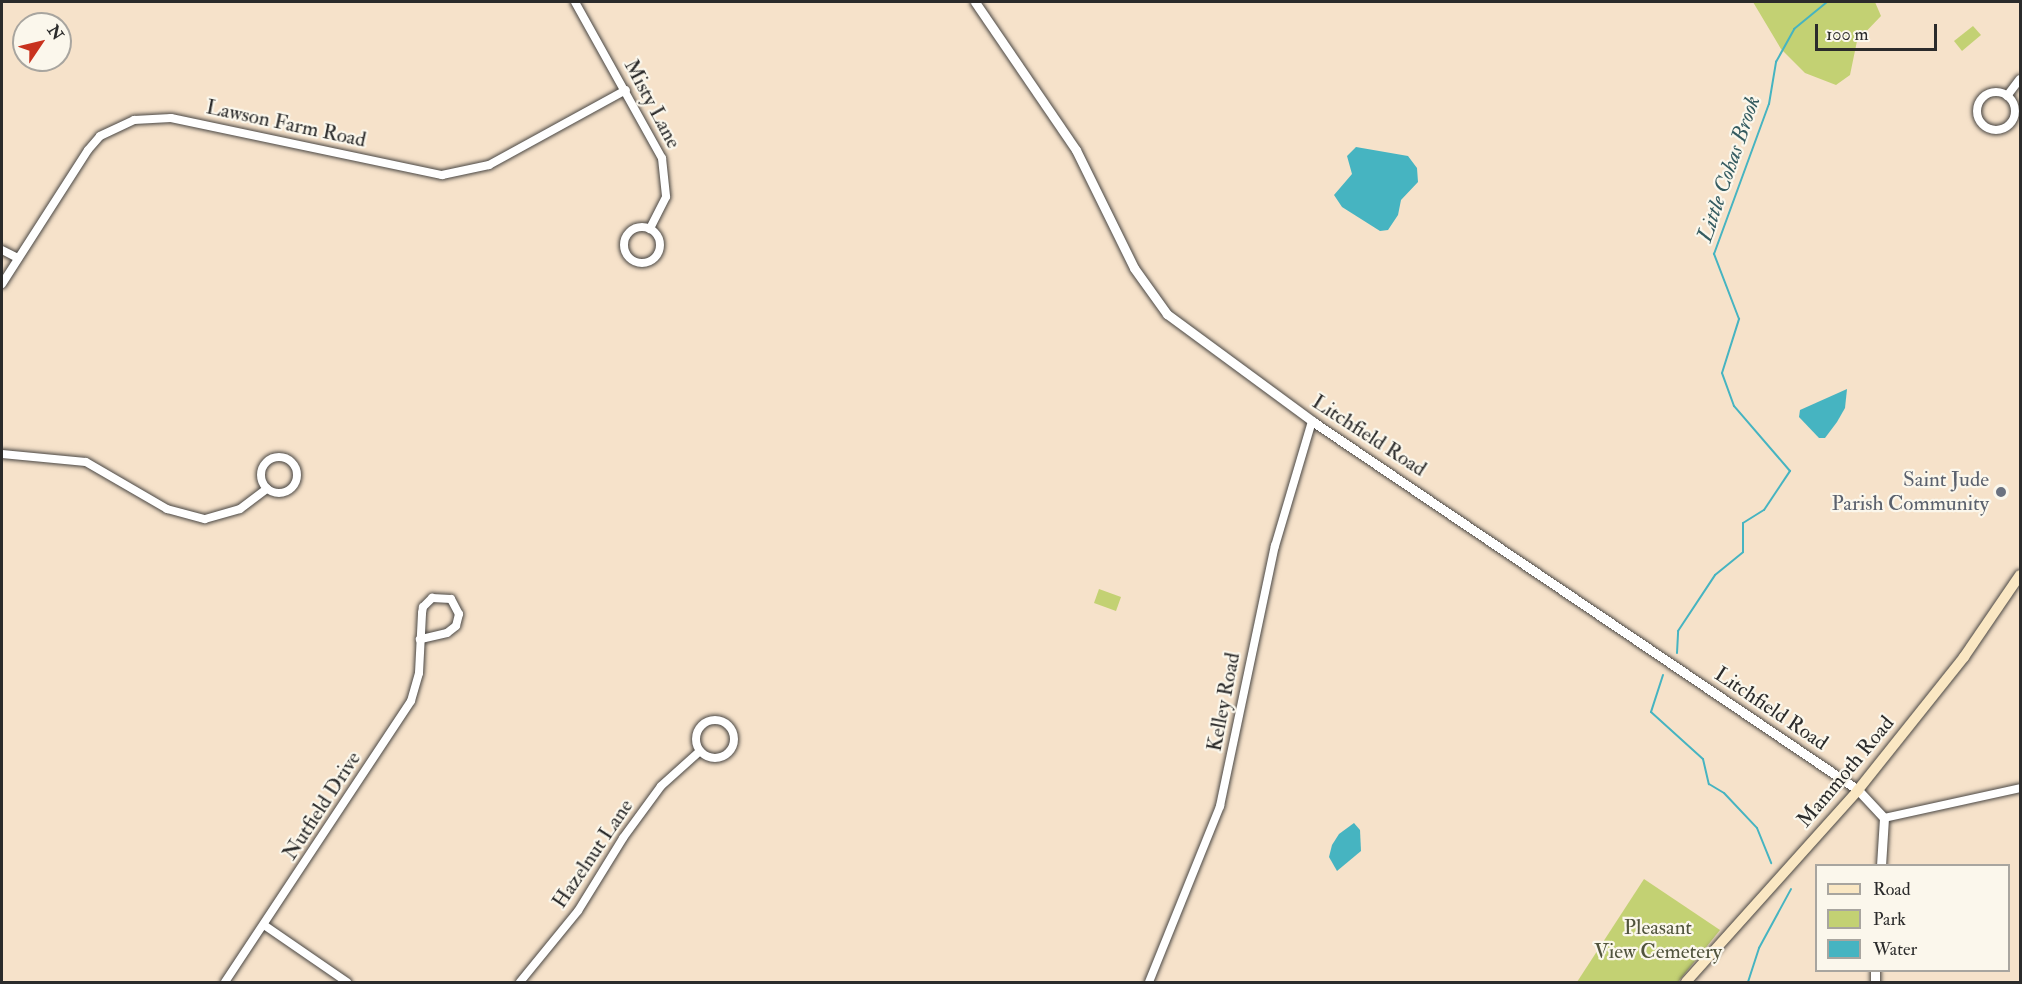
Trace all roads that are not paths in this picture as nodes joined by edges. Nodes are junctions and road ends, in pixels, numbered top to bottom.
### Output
1 (574, 2) edge
2 (975, 2) edge
3 (2020, 79) edge
4 (626, 90) junction
5 (2007, 96) junction
6 (650, 229) junction
7 (2, 250) edge
8 (18, 258) junction
9 (2, 284) edge
10 (1312, 421) junction
11 (2, 454) edge
12 (267, 489) junction
13 (2020, 574) edge
14 (420, 639) junction
15 (700, 751) junction
16 (2020, 788) edge
17 (1858, 790) junction
18 (1884, 818) junction
19 (1881, 864) edge
20 (264, 925) junction
21 (225, 982) edge
22 (347, 982) edge
23 (520, 982) edge
24 (1149, 982) edge
25 (1686, 982) edge

1 - 4 street, Misty Lane
2 - 10 street, Litchfield Road
3 - 5 street
4 - 6 street, Misty Lane
4 - 8 street, Lawson Farm Road
5 - 5 street
6 - 6 street
7 - 8 street
8 - 9 street, Lawson Farm Road
10 - 17 street, Litchfield Road
10 - 24 street, Kelley Road
11 - 12 street
12 - 12 street
13 - 17 main road, Mammoth Road
14 - 14 street, Nutfield Drive
14 - 20 street, Nutfield Drive
15 - 15 street
15 - 23 street, Hazelnut Lane
16 - 18 street
17 - 18 street, Litchfield Road
17 - 25 main road, Mammoth Road
18 - 19 street
20 - 21 street, Nutfield Drive
20 - 22 street

